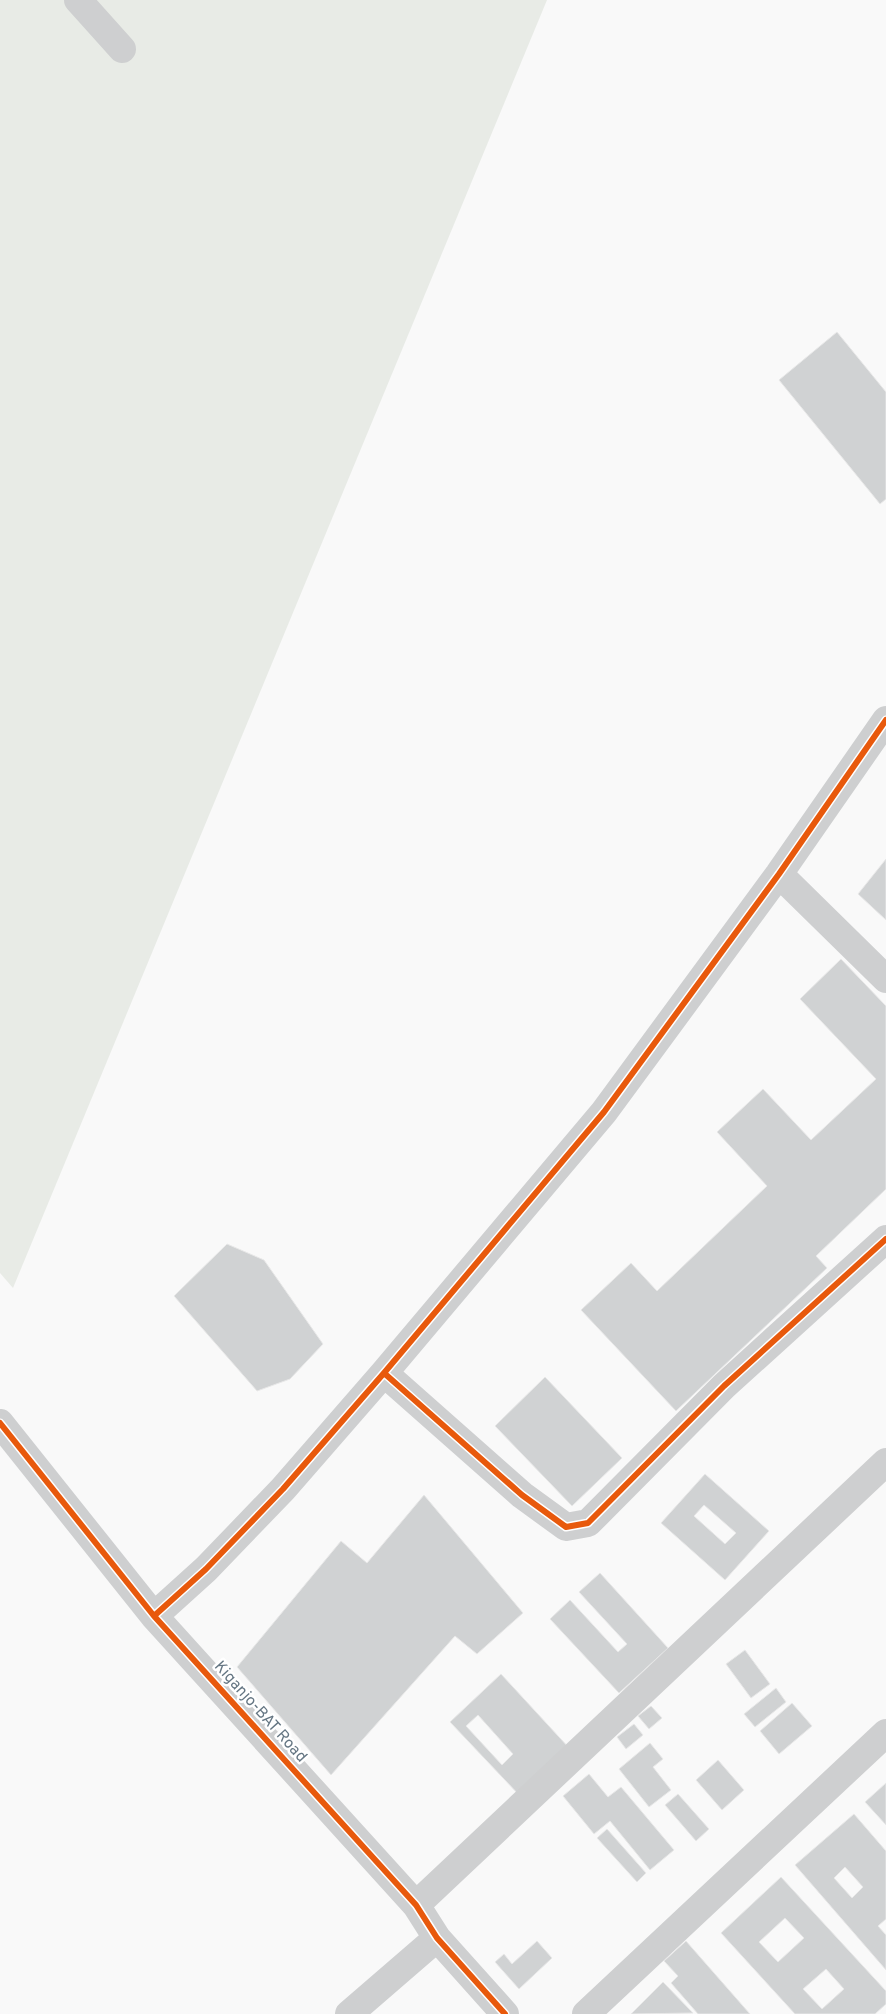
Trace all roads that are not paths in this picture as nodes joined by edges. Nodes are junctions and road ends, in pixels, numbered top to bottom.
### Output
1 (78, 0) edge
2 (122, 49) dead end
3 (886, 720) edge
4 (779, 874) junction
5 (886, 979) edge
6 (886, 1239) edge
7 (384, 1373) junction
8 (0, 1423) edge
9 (886, 1462) edge
10 (154, 1616) junction
11 (886, 1733) edge
12 (416, 1905) junction
13 (437, 1938) junction
14 (349, 2014) edge
15 (506, 2014) edge
16 (586, 2014) edge

1 - 2 street
3 - 4 street
4 - 5 street
4 - 7 street
6 - 7 street
7 - 10 street
8 - 10 street, Kiganjo-BAT Road
9 - 12 street
10 - 12 street, Kiganjo-BAT Road
11 - 16 street
12 - 13 street, Kiganjo-BAT Road
13 - 14 street
13 - 15 street, Kiganjo-BAT Road

